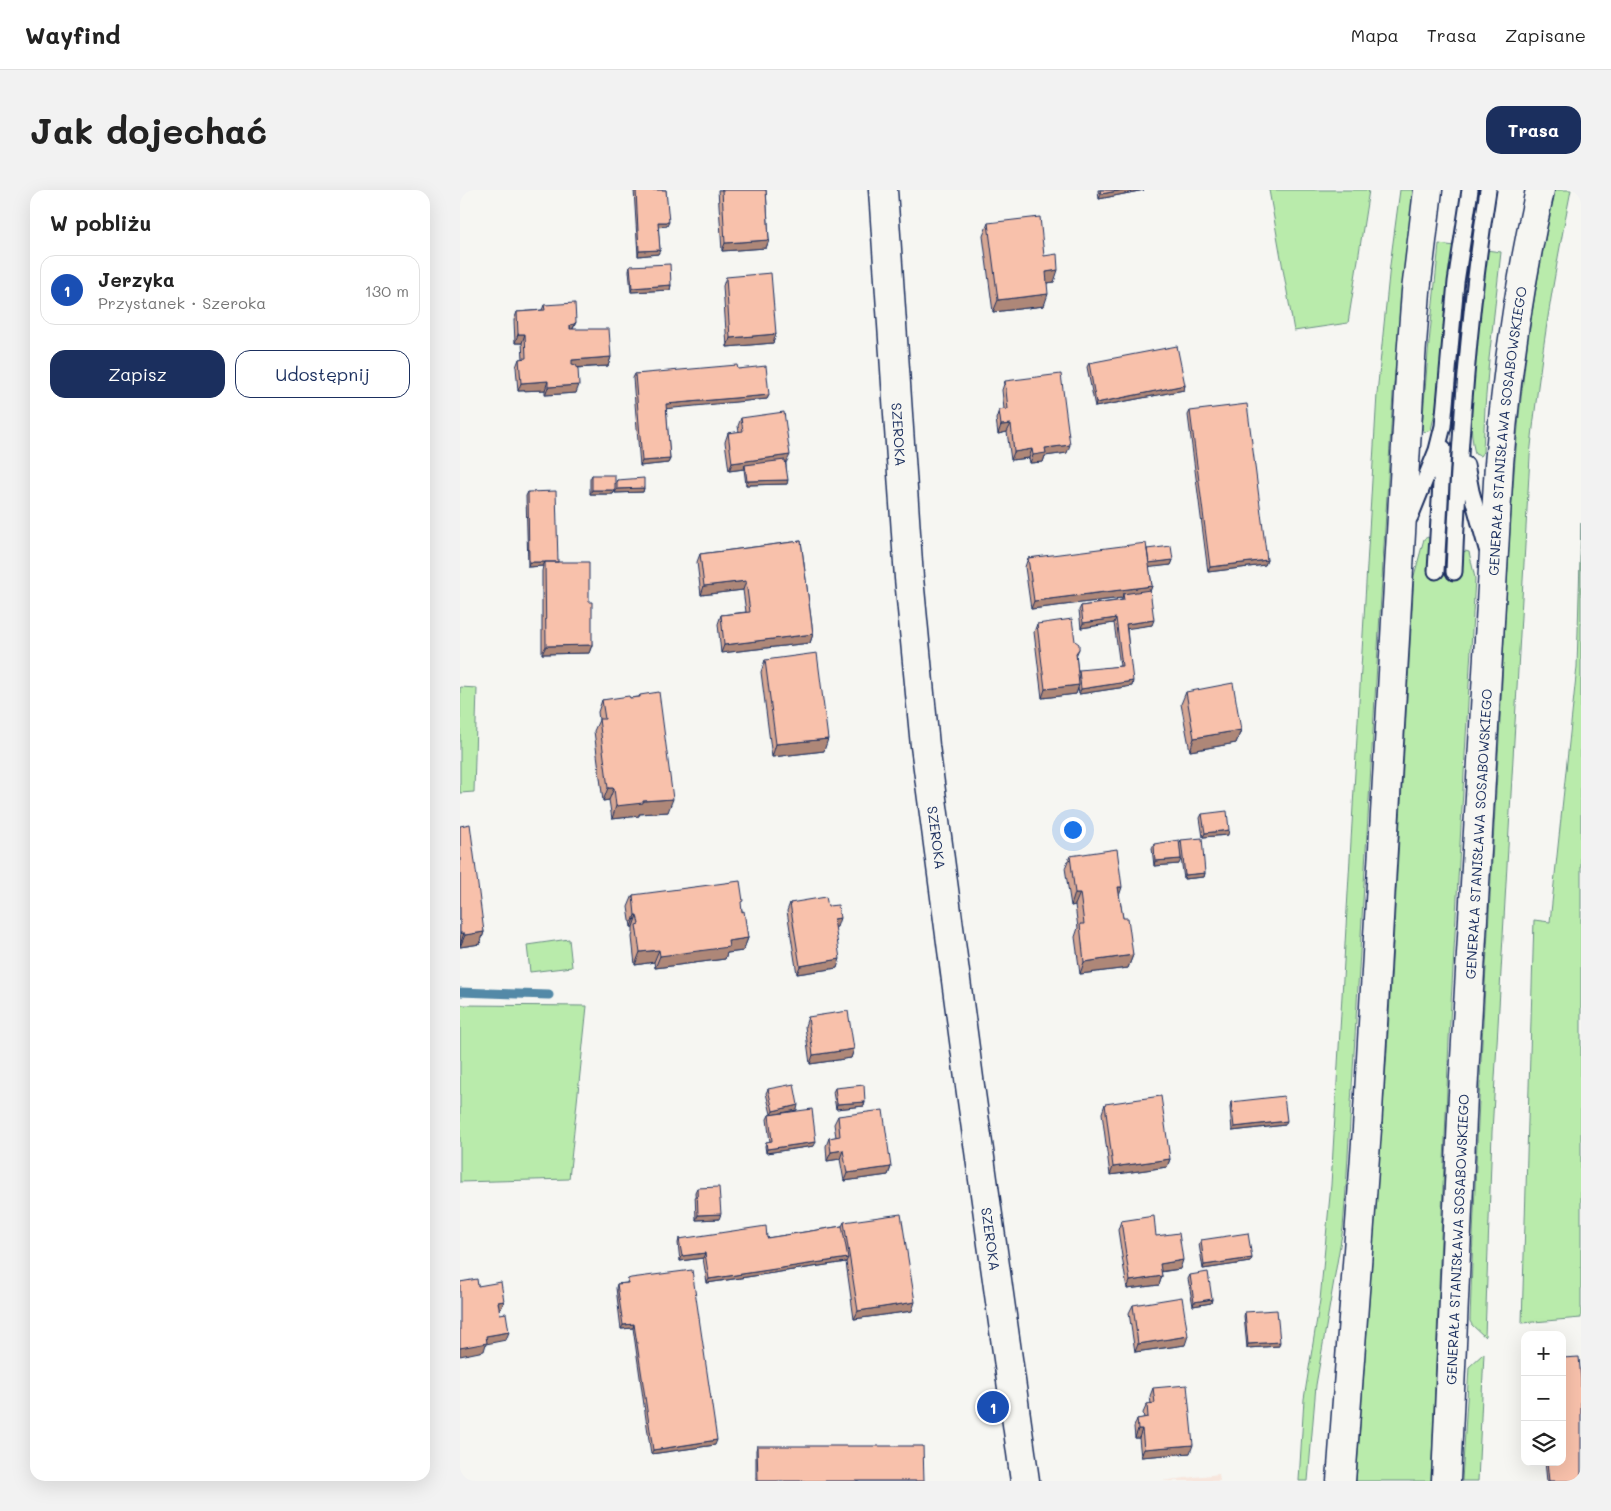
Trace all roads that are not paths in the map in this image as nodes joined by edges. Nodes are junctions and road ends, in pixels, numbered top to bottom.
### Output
1 (883, 190) edge
2 (1428, 190) edge
3 (1470, 190) edge
4 (1488, 190) edge
5 (1540, 190) edge
6 (1446, 394) junction
7 (1464, 405) junction
8 (1436, 571) dead end
9 (1454, 572) dead end
10 (1398, 580) junction
11 (1491, 595) junction
12 (1025, 1481) edge
13 (1341, 1481) edge
14 (1446, 1481) edge

1 - 12 main road, SZEROKA
2 - 10 main road
3 - 6 lane
4 - 7 lane
5 - 11 main road, GENERAŁA STANISŁAWA SOSABOWSKIEGO
6 - 8 lane
6 - 10 lane
7 - 9 lane
7 - 11 lane
10 - 13 main road
11 - 14 main road, GENERAŁA STANISŁAWA SOSABOWSKIEGO

